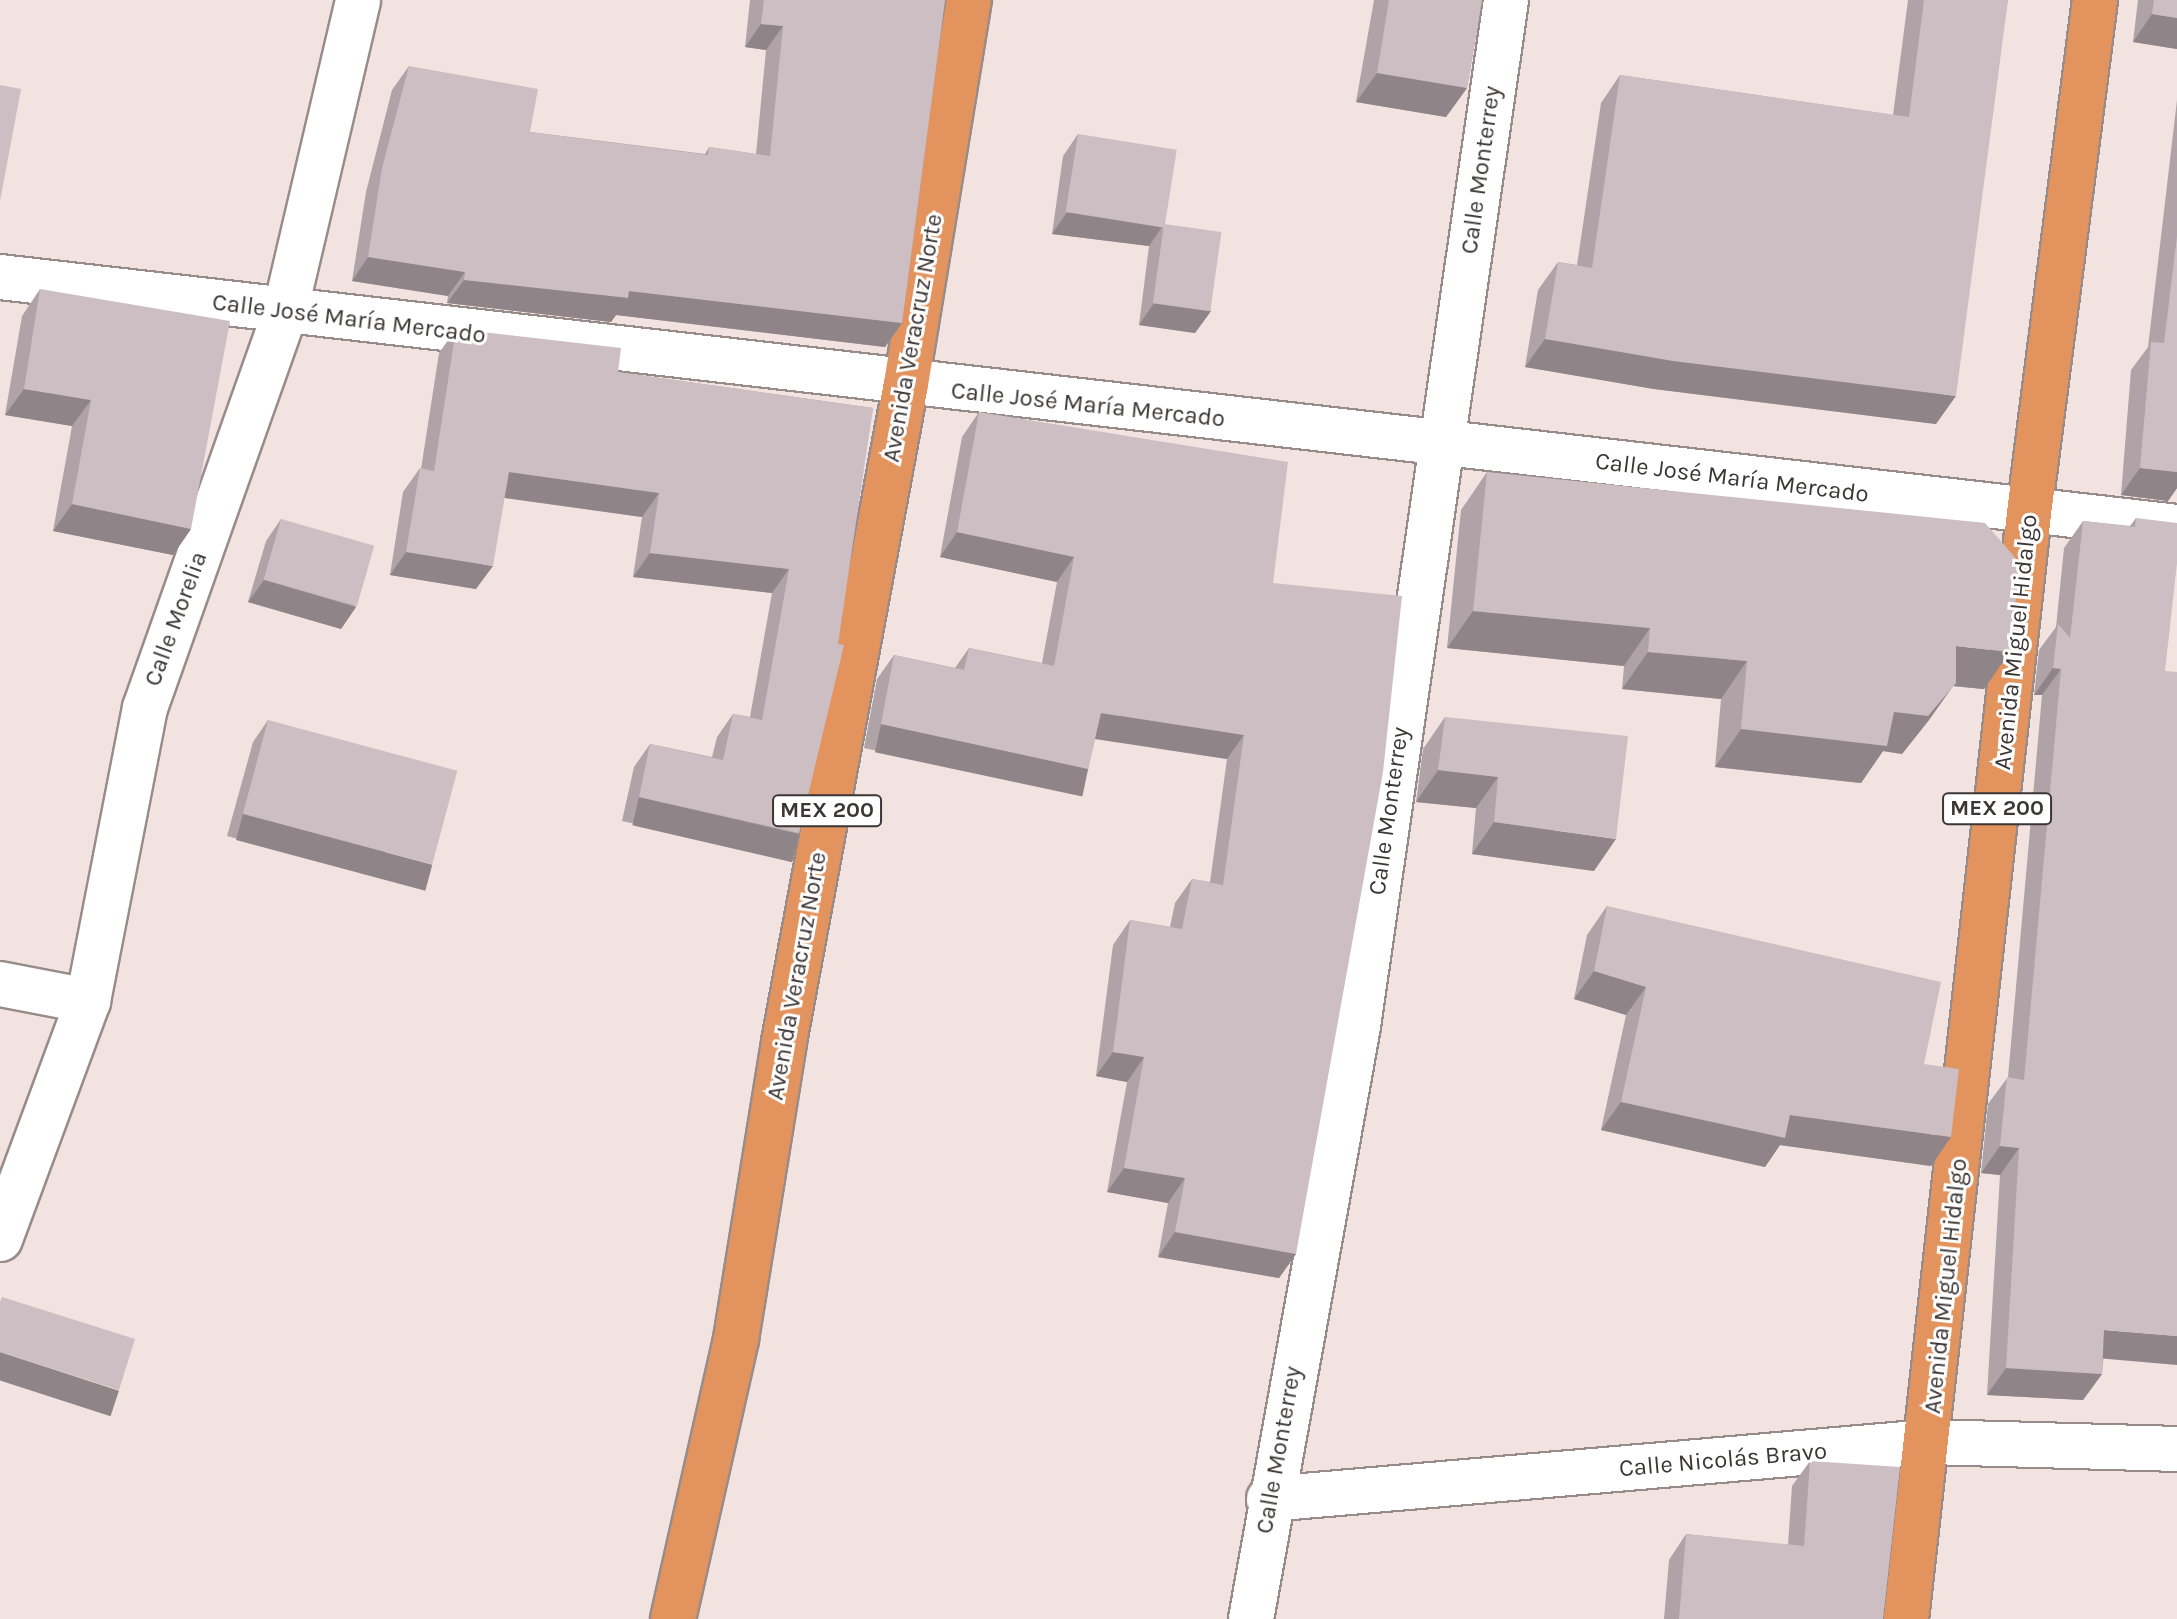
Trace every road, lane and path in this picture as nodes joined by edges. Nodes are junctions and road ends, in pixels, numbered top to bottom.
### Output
1 (358, 0) edge
2 (969, 0) edge
3 (1506, 0) edge
4 (2095, 0) edge
5 (0, 277) edge
6 (285, 312) junction
7 (906, 384) junction
8 (1442, 445) junction
9 (2029, 513) junction
10 (2177, 527) edge
11 (0, 984) edge
12 (88, 1001) junction
13 (0, 1239) edge
14 (1929, 1442) junction
15 (2177, 1449) edge
16 (1269, 1499) junction
17 (673, 1619) edge
18 (1251, 1619) edge
19 (1906, 1619) edge

1 - 6 street, Calle Morelia
2 - 7 highway, Avenida Veracruz Norte / MEX 200
3 - 8 street, Calle Monterrey
4 - 9 highway, Avenida Miguel Hidalgo / MEX 200
5 - 6 street, Calle José María Mercado
6 - 7 street, Calle José María Mercado
6 - 12 street, Calle Morelia
7 - 8 street, Calle José María Mercado
7 - 17 highway, Avenida Veracruz Norte / MEX 200
8 - 9 street, Calle José María Mercado
8 - 16 street, Calle Monterrey
9 - 10 street, Calle José María Mercado
9 - 14 highway, Avenida Miguel Hidalgo / MEX 200
11 - 12 street
12 - 13 street, Calle Morelia
14 - 15 street, Calle Nicolás Bravo
14 - 16 street, Calle Nicolás Bravo
14 - 19 highway, Avenida Miguel Hidalgo / MEX 200
16 - 18 street, Calle Monterrey

